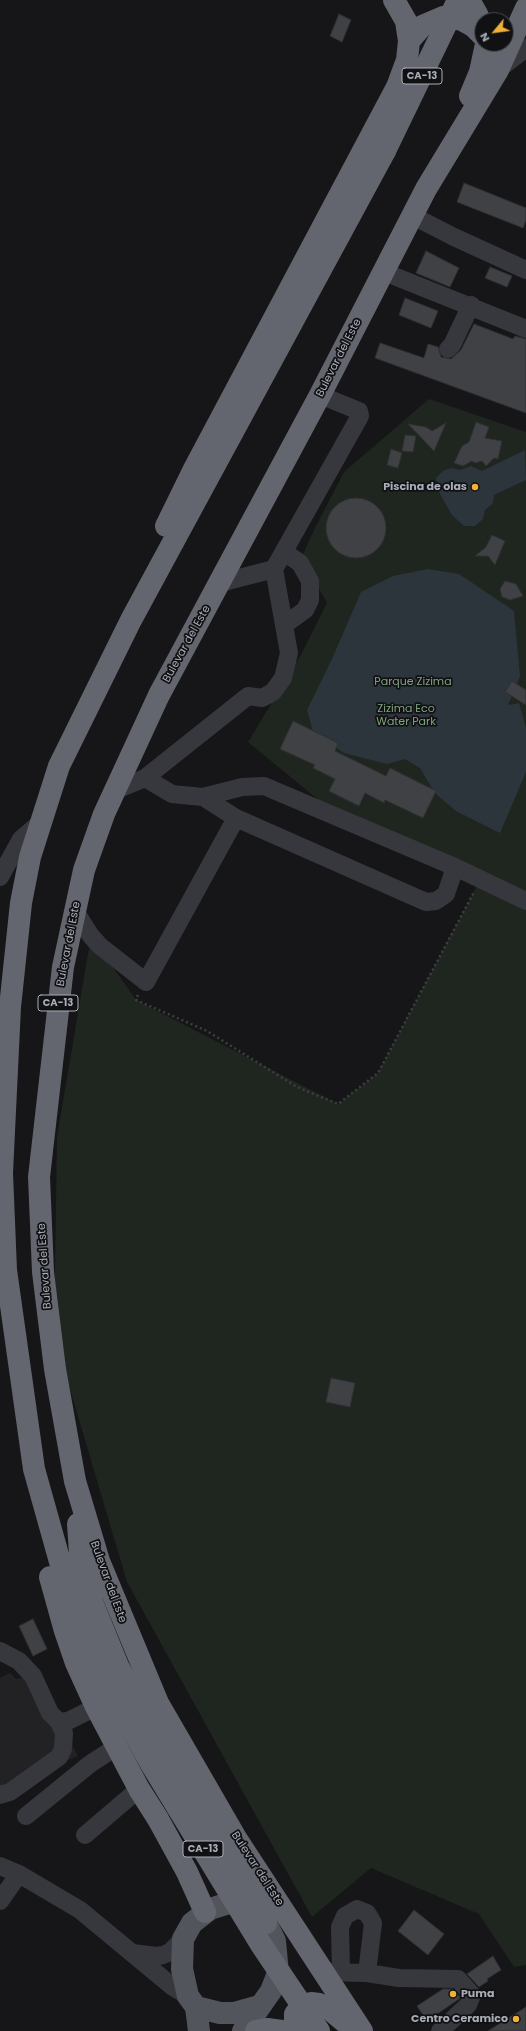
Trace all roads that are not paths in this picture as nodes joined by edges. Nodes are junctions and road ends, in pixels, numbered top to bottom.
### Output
1 (394, 0) edge
2 (458, 0) edge
3 (469, 0) edge
4 (526, 8) edge
5 (476, 12) edge
6 (474, 27) edge
7 (409, 41) junction
8 (526, 48) edge
9 (484, 52) edge
10 (498, 70) junction
11 (426, 190) junction
12 (413, 216) junction
13 (526, 270) edge
14 (384, 272) junction
15 (471, 305) junction
16 (526, 328) edge
17 (448, 348) dead end
18 (320, 396) junction
19 (284, 552) junction
20 (274, 569) junction
21 (220, 583) junction
22 (131, 620) junction
23 (284, 625) junction
24 (145, 778) junction
25 (114, 791) junction
26 (203, 798) junction
27 (236, 818) junction
28 (40, 822) junction
29 (455, 866) junction
30 (0, 876) edge
31 (526, 901) edge
32 (74, 912) junction
33 (0, 934) edge
34 (15, 955) junction
35 (5, 1000) edge
36 (34, 1469) junction
37 (75, 1481) junction
38 (0, 1651) edge
39 (96, 1707) junction
40 (59, 1722) junction
41 (116, 1746) junction
42 (139, 1790) junction
43 (0, 1795) edge
44 (26, 1816) dead end
45 (85, 1835) dead end
46 (217, 1841) junction
47 (175, 1850) junction
48 (0, 1866) edge
49 (20, 1874) junction
50 (0, 1901) edge
51 (204, 1912) junction
52 (266, 1923) junction
53 (183, 1939) junction
54 (132, 1953) junction
55 (332, 1972) junction
56 (367, 1973) junction
57 (192, 2002) junction
58 (259, 2006) junction
59 (199, 2031) edge
60 (244, 2031) edge
61 (256, 2031) edge
62 (282, 2031) edge
63 (298, 2031) edge
64 (319, 2031) edge
65 (356, 2031) edge
66 (362, 2031) edge
67 (440, 2031) edge

1 - 7 highway
2 - 22 highway, CA-13, bridge
3 - 5 highway
4 - 10 highway, Bulevar del Este / CA-13
6 - 7 highway
7 - 22 highway
8 - 10 street
9 - 11 highway
10 - 11 highway, Bulevar del Este / CA-13
11 - 12 highway, Bulevar del Este / CA-13
12 - 13 street
12 - 14 highway, Bulevar del Este / CA-13
14 - 15 street
14 - 18 highway, Bulevar del Este / CA-13
15 - 16 street
15 - 17 street
18 - 19 street
18 - 21 highway, Bulevar del Este / CA-13
19 - 20 street
19 - 23 street
20 - 21 street
20 - 23 street
21 - 25 highway, Bulevar del Este / CA-13
22 - 28 highway, CA-13
23 - 24 street
24 - 25 street
24 - 26 street
25 - 32 highway, Bulevar del Este / CA-13
26 - 27 street
26 - 29 street
27 - 29 street
27 - 32 street
28 - 30 street
28 - 34 highway, CA-13
29 - 31 street
32 - 37 highway, Bulevar del Este / CA-13
33 - 34 highway
34 - 35 highway, CA-13
35 - 36 highway, CA-13
36 - 39 highway
36 - 64 highway, CA-13, bridge
37 - 46 highway
37 - 55 highway, Bulevar del Este / CA-13
38 - 40 street
39 - 40 street
39 - 41 highway
40 - 43 street
41 - 42 highway
41 - 44 street
42 - 45 street
42 - 47 highway
46 - 47 highway
46 - 52 highway
47 - 51 highway
48 - 49 street
49 - 50 street
49 - 54 street
51 - 52 main road
51 - 53 main road
52 - 58 main road
53 - 54 street
53 - 57 main road
54 - 57 street
55 - 56 street
55 - 56 street
55 - 66 highway, Bulevar del Este / CA-13
56 - 67 street
57 - 58 main road
57 - 59 main road
58 - 60 main road
61 - 62 highway
63 - 65 highway

